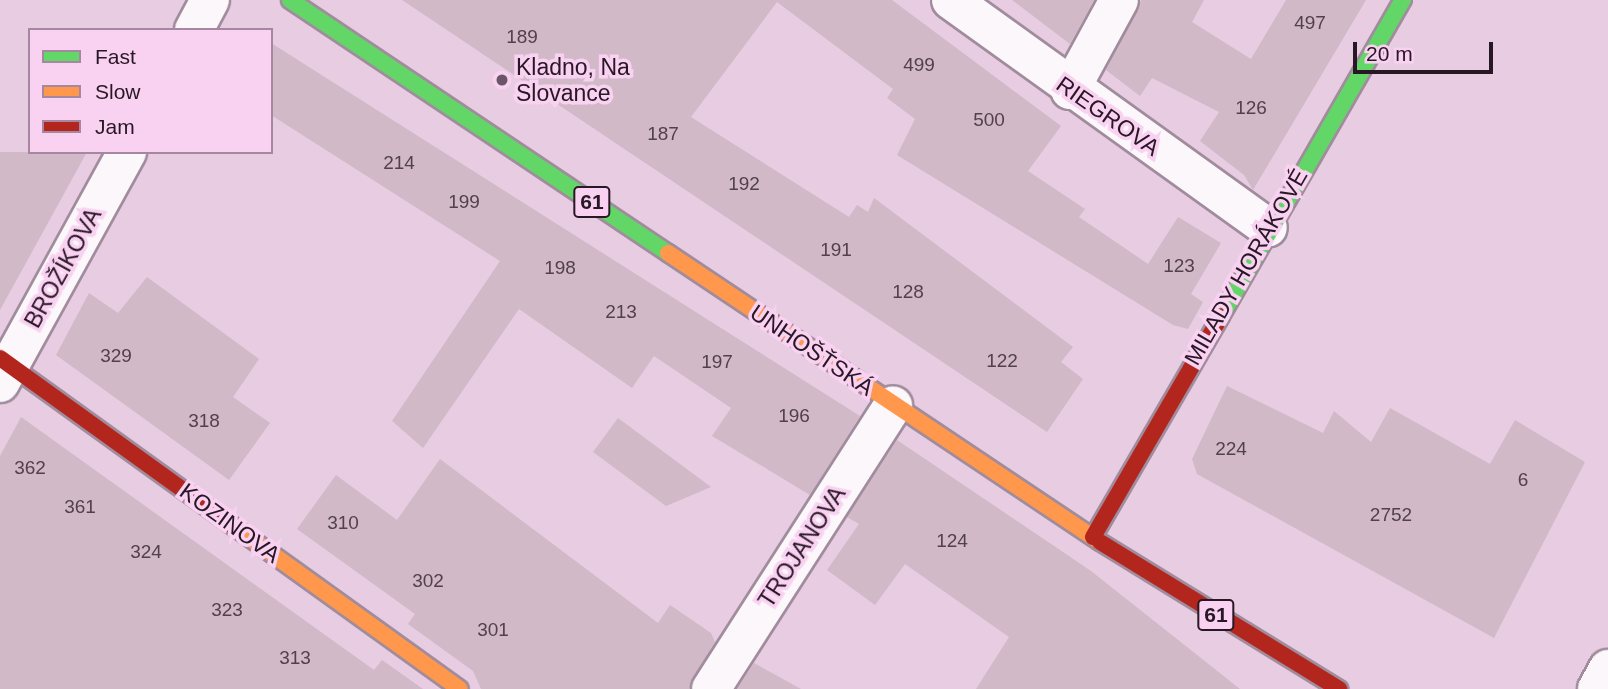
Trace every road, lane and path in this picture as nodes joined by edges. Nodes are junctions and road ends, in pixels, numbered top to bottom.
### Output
1 (210, 0) edge
2 (290, 0) edge
3 (951, 0) edge
4 (1119, 0) edge
5 (1403, 0) edge
6 (195, 28) edge
7 (1070, 90) junction
8 (126, 154) edge
9 (1268, 228) junction
10 (3, 369) edge
11 (893, 405) junction
12 (1093, 537) junction
13 (1608, 669) edge
14 (460, 689) edge
15 (711, 689) edge
16 (1339, 689) edge
17 (1597, 689) edge

1 - 6 street
2 - 11 main road, UNHOŠŤSKÁ / 61
3 - 7 street, RIEGROVA
4 - 7 street
5 - 9 main road, MILADY HORÁKOVÉ
7 - 9 street, RIEGROVA
8 - 10 street, BROŽÍKOVA
9 - 12 main road, MILADY HORÁKOVÉ
10 - 14 main road, KOZINOVA
11 - 12 main road, UNHOŠŤSKÁ / 61
11 - 15 street, TROJANOVA
12 - 16 main road, UNHOŠŤSKÁ / 61
13 - 17 street

